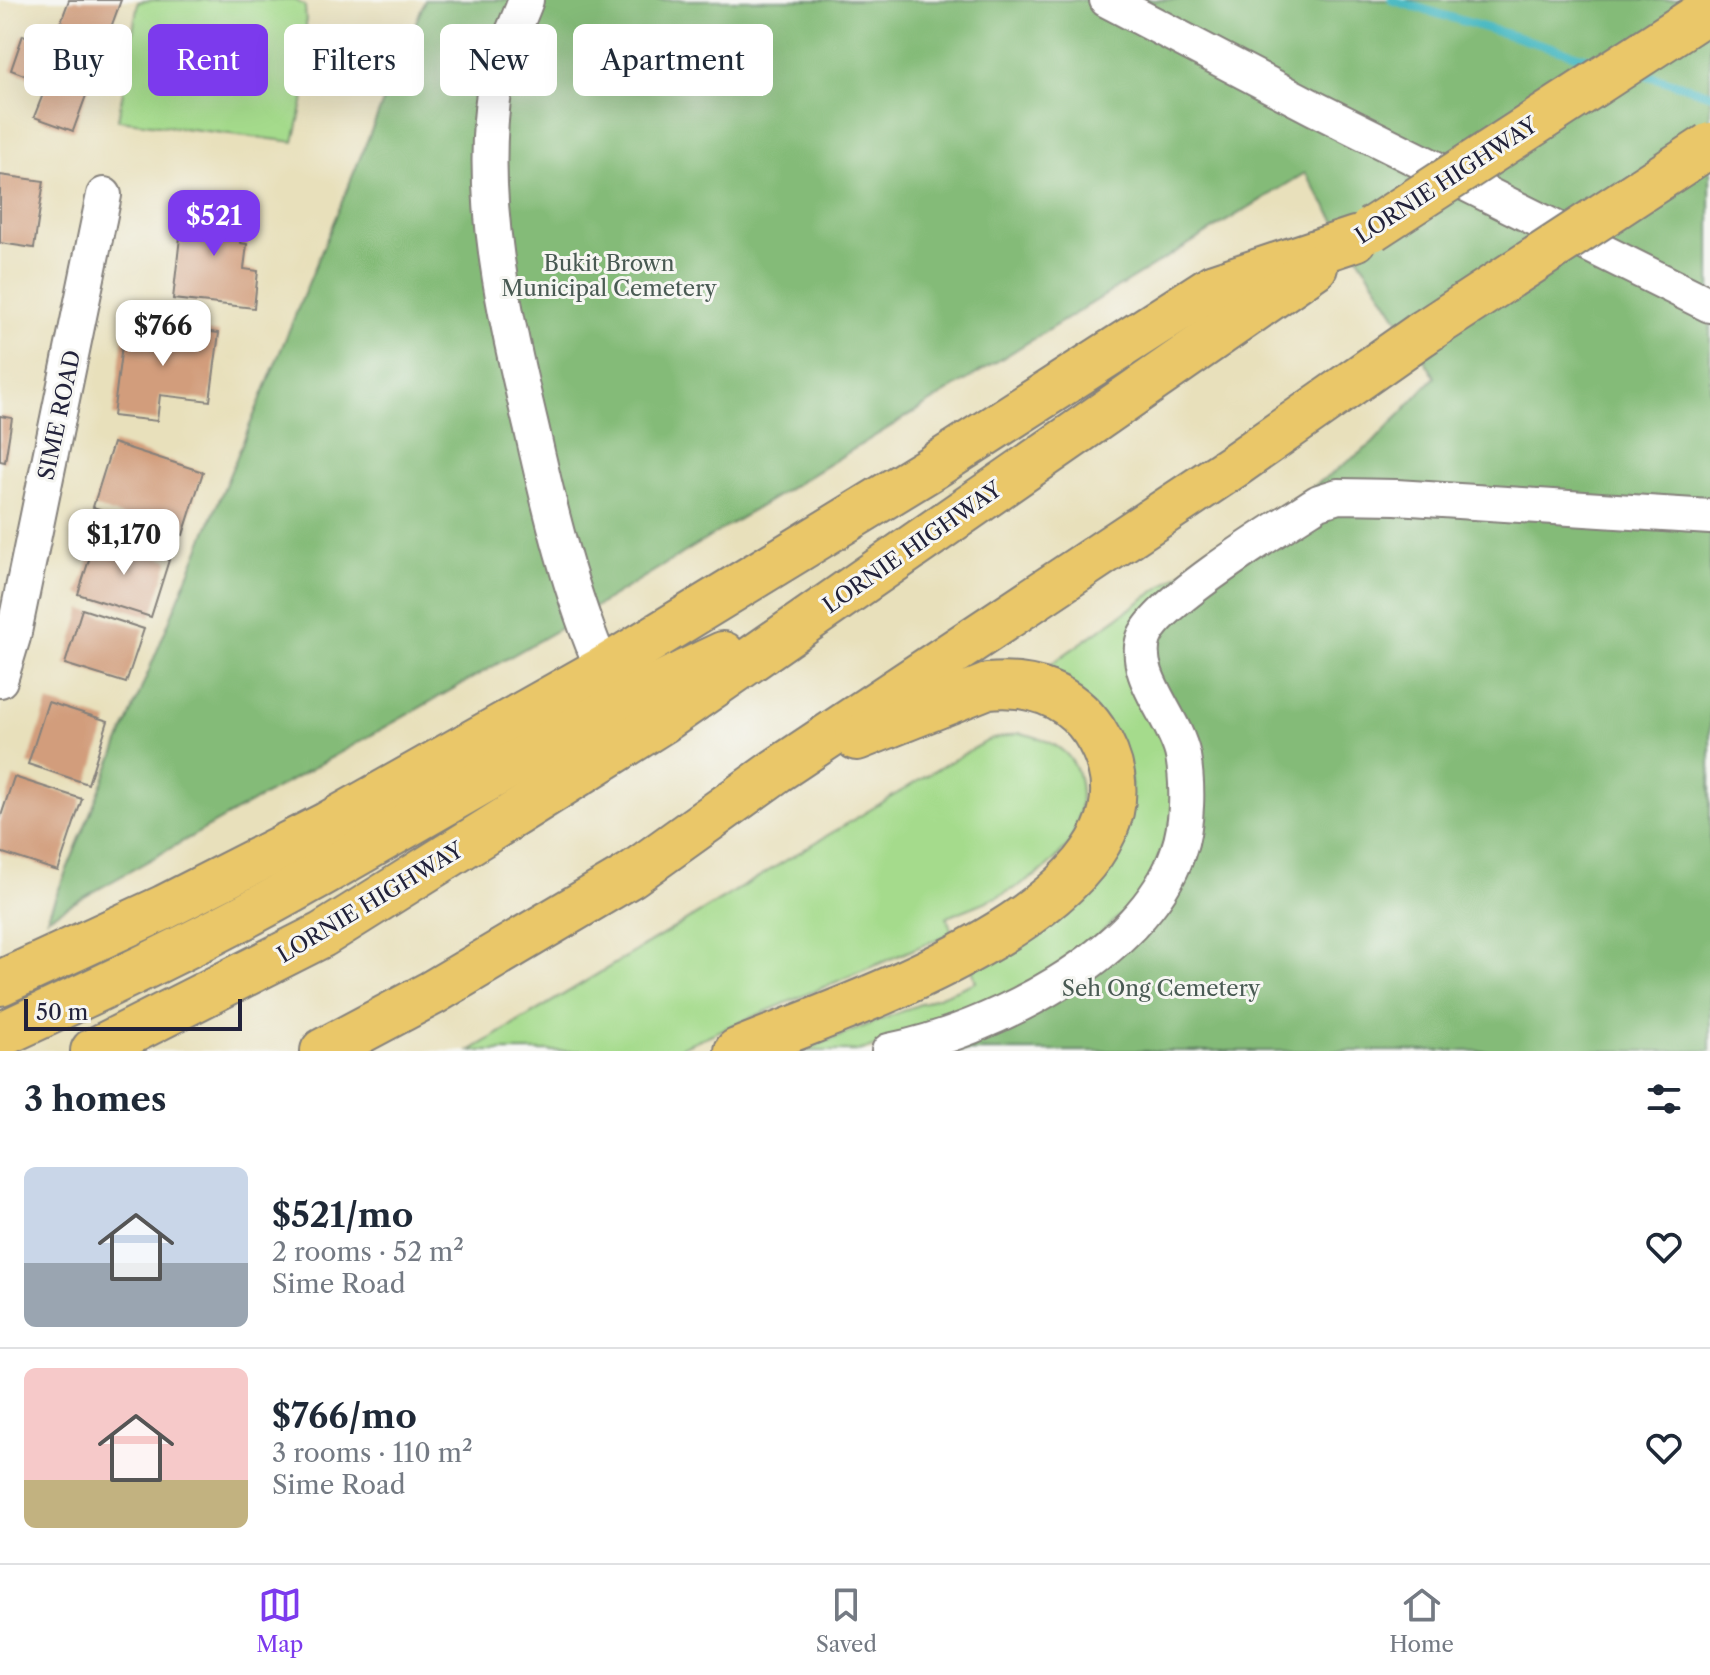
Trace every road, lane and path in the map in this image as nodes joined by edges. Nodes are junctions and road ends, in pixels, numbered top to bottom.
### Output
1 (526, 0) edge
2 (1107, 0) edge
3 (1710, 9) edge
4 (1710, 145) edge
5 (104, 195) dead end
6 (1363, 234) junction
7 (1710, 305) edge
8 (1710, 517) edge
9 (837, 600) junction
10 (603, 669) junction
11 (0, 680) edge
12 (776, 771) junction
13 (0, 954) edge
14 (43, 963) junction
15 (0, 983) edge
16 (0, 1035) edge
17 (93, 1051) edge
18 (323, 1051) edge
19 (737, 1051) edge
20 (889, 1051) edge

1 - 10 street
2 - 7 street
3 - 6 highway, LORNIE HIGHWAY, bridge
4 - 12 highway, bridge
5 - 11 street, SIME ROAD
6 - 9 highway, LORNIE HIGHWAY
6 - 10 highway
8 - 20 street
9 - 16 highway
9 - 17 highway, LORNIE HIGHWAY
10 - 14 highway
12 - 18 highway
12 - 19 highway
13 - 14 highway
14 - 15 highway

